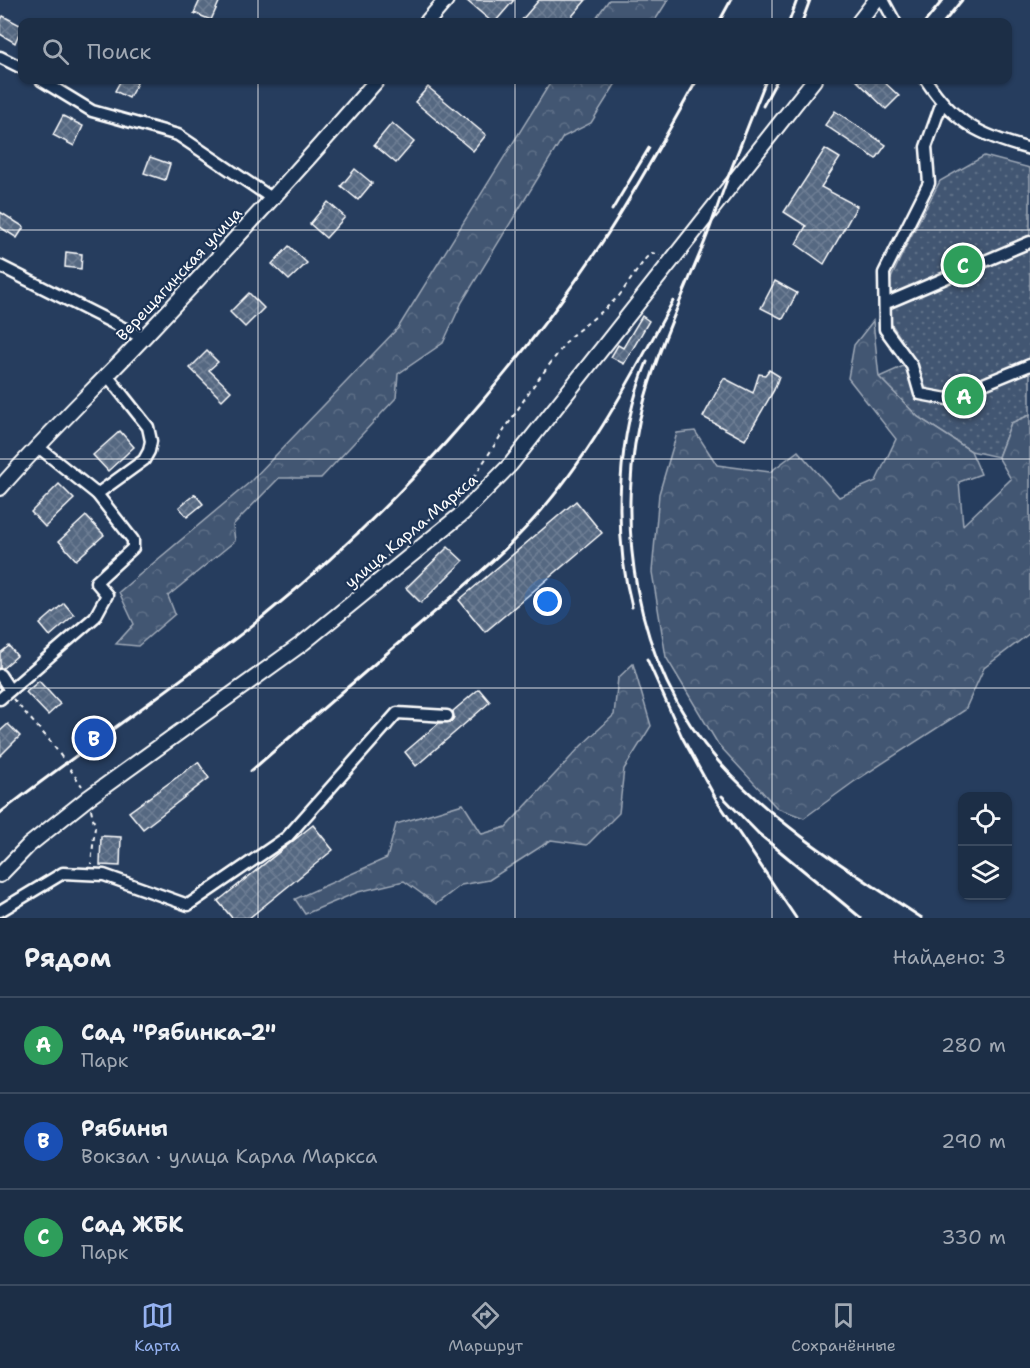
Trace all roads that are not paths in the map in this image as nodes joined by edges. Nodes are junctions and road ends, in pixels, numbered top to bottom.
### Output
1 (446, 0) edge
2 (876, 0) edge
3 (883, 0) edge
4 (430, 18) edge
5 (862, 18) edge
6 (893, 18) edge
7 (0, 57) edge
8 (18, 66) edge
9 (48, 84) edge
10 (374, 84) edge
11 (811, 84) edge
12 (929, 84) edge
13 (942, 102) junction
14 (1030, 149) edge
15 (273, 199) junction
16 (1030, 242) edge
17 (0, 266) edge
18 (889, 302) dead end
19 (143, 338) junction
20 (1030, 365) edge
21 (106, 375) junction
22 (36, 446) junction
23 (0, 488) edge
24 (97, 494) junction
25 (0, 675) edge
26 (6, 694) edge
27 (447, 716) dead end
28 (0, 875) edge
29 (0, 911) edge

1 - 4 main road
2 - 5 main road
3 - 6 street
7 - 8 street
9 - 15 street
10 - 15 main road, Верещагинская улица
11 - 28 main road, улица Карла Маркса
12 - 13 street
13 - 14 street
13 - 20 street
15 - 19 main road, Верещагинская улица
16 - 18 street
17 - 19 street
19 - 21 main road, Верещагинская улица
21 - 22 main road, Верещагинская улица
21 - 24 street
22 - 23 main road, Верещагинская улица
22 - 24 street
24 - 26 street
25 - 26 street
27 - 29 street

